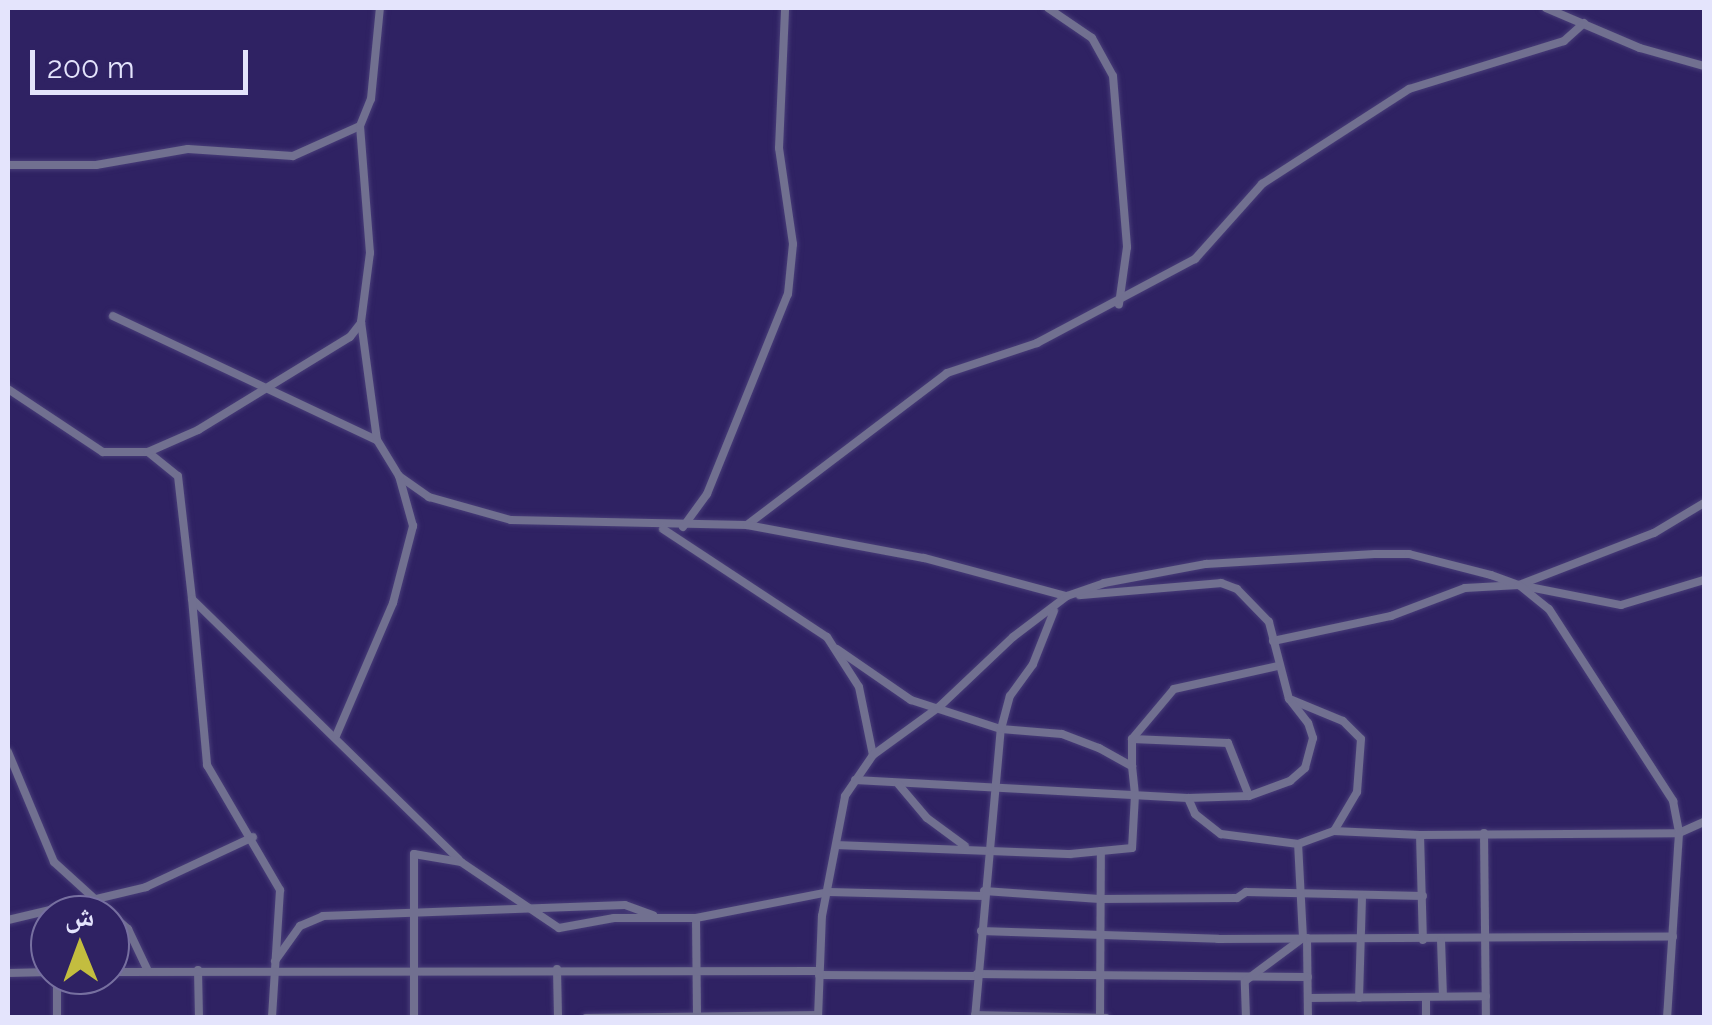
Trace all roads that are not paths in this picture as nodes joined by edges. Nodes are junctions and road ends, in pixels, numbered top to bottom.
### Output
1 (380, 8) edge
2 (785, 8) edge
3 (1048, 8) edge
4 (1546, 8) edge
5 (1584, 23) junction
6 (1704, 66) edge
7 (360, 126) junction
8 (8, 165) edge
9 (1119, 304) junction
10 (114, 316) dead end
11 (361, 322) junction
12 (264, 387) junction
13 (8, 388) edge
14 (377, 440) junction
15 (148, 452) junction
16 (399, 476) junction
17 (1704, 503) edge
18 (746, 525) junction
19 (659, 526) junction
20 (682, 528) junction
21 (1704, 580) edge
22 (1519, 586) junction
23 (1067, 596) junction
24 (192, 600) junction
25 (1055, 607) junction
26 (1273, 641) junction
27 (837, 649) junction
28 (1278, 666) junction
29 (1289, 699) junction
30 (939, 706) junction
31 (1002, 730) junction
32 (336, 736) junction
33 (1132, 739) junction
34 (8, 752) edge
35 (873, 755) junction
36 (1132, 766) junction
37 (855, 780) junction
38 (899, 784) junction
39 (993, 788) junction
40 (1134, 795) junction
41 (1249, 796) junction
42 (1188, 798) junction
43 (1704, 822) edge
44 (1334, 831) junction
45 (1484, 833) junction
46 (1679, 833) junction
47 (1420, 835) junction
48 (253, 836) junction
49 (1298, 844) junction
50 (839, 845) junction
51 (965, 846) junction
52 (990, 846) junction
53 (1102, 852) junction
54 (461, 862) junction
55 (829, 892) junction
56 (984, 894) junction
57 (90, 895) edge
58 (111, 895) edge
59 (1298, 895) junction
60 (1423, 896) junction
61 (1362, 897) junction
62 (1100, 899) junction
63 (520, 906) junction
64 (412, 909) junction
65 (665, 918) junction
66 (696, 918) junction
67 (981, 932) junction
68 (130, 933) edge
69 (1100, 935) junction
70 (1362, 937) junction
71 (1485, 937) junction
72 (1673, 937) junction
73 (1305, 938) junction
74 (1423, 940) junction
75 (1441, 940) junction
76 (413, 968) junction
77 (696, 969) junction
78 (198, 970) junction
79 (271, 970) junction
80 (557, 970) junction
81 (130, 971) edge
82 (148, 971) junction
83 (819, 973) junction
84 (976, 975) junction
85 (1308, 977) junction
86 (1100, 978) junction
87 (1245, 981) junction
88 (1426, 996) junction
89 (1443, 996) junction
90 (1486, 996) junction
91 (1308, 998) junction
92 (1359, 998) junction
93 (697, 1016) edge
94 (818, 1016) edge
95 (975, 1016) edge
96 (1102, 1017) edge
97 (199, 1018) edge
98 (272, 1018) edge
99 (414, 1018) edge
100 (558, 1018) edge
101 (586, 1018) edge
102 (1246, 1018) edge
103 (1308, 1018) edge
104 (1426, 1018) edge
105 (1486, 1018) edge
106 (1667, 1018) edge

1 - 7 street
2 - 20 street
3 - 9 street
4 - 5 street
5 - 6 street
5 - 9 street
7 - 8 street
7 - 11 street
9 - 18 street
10 - 12 street
11 - 12 street
11 - 14 street
12 - 14 street
12 - 15 street
13 - 15 street
14 - 16 street
15 - 24 street
16 - 19 street
16 - 32 street
17 - 22 street
18 - 20 street
18 - 23 street
19 - 20 street
19 - 27 street
21 - 22 street
22 - 23 street
22 - 26 street
22 - 46 street
23 - 25 street
23 - 26 street
24 - 32 street
24 - 48 street
25 - 30 street
25 - 31 street
26 - 28 street
27 - 30 street
27 - 35 street
28 - 29 street
28 - 33 street
29 - 41 street
29 - 44 street
30 - 31 street
30 - 35 street
31 - 36 street
31 - 39 street
32 - 54 street
33 - 36 street
33 - 41 street
34 - 57 street
35 - 37 street
36 - 40 street
37 - 38 street
37 - 50 street
38 - 39 street
38 - 51 street
39 - 40 street
39 - 52 street
40 - 42 street
40 - 53 street
41 - 42 street
42 - 49 street
43 - 46 street
44 - 47 street
44 - 49 street
45 - 46 street
45 - 47 street
45 - 71 street
46 - 72 street
47 - 60 street
48 - 58 street
48 - 79 street
49 - 59 street
50 - 51 street
50 - 55 street
51 - 52 street
52 - 53 street
52 - 56 street
53 - 62 street
54 - 63 street
54 - 64 street
55 - 56 street
55 - 66 street
55 - 83 street
56 - 62 street
56 - 67 street
59 - 61 street
59 - 62 street
59 - 73 street
60 - 61 street
60 - 74 street
61 - 70 street
62 - 69 street
63 - 64 street
63 - 65 street
63 - 65 street
64 - 76 street
64 - 79 street
65 - 66 street
66 - 77 street
67 - 69 street
67 - 84 street
68 - 82 street
69 - 73 street
69 - 86 street
70 - 73 street
70 - 74 street
70 - 92 street
71 - 72 street
71 - 75 street
71 - 90 street
72 - 106 street
73 - 85 street
73 - 87 street
74 - 75 street
75 - 89 street
76 - 79 street
76 - 80 street
76 - 99 street
77 - 80 street
77 - 83 street
77 - 93 street
78 - 79 street
78 - 82 street
78 - 97 street
79 - 98 street
80 - 100 street
81 - 82 street
83 - 84 street
83 - 94 street
84 - 86 street
84 - 95 street
85 - 87 street
85 - 91 street
86 - 87 street
86 - 96 street
87 - 102 street
88 - 89 street
88 - 92 street
88 - 104 street
89 - 90 street
90 - 105 street
91 - 92 street
91 - 103 street
93 - 94 street
93 - 101 street
95 - 96 street

